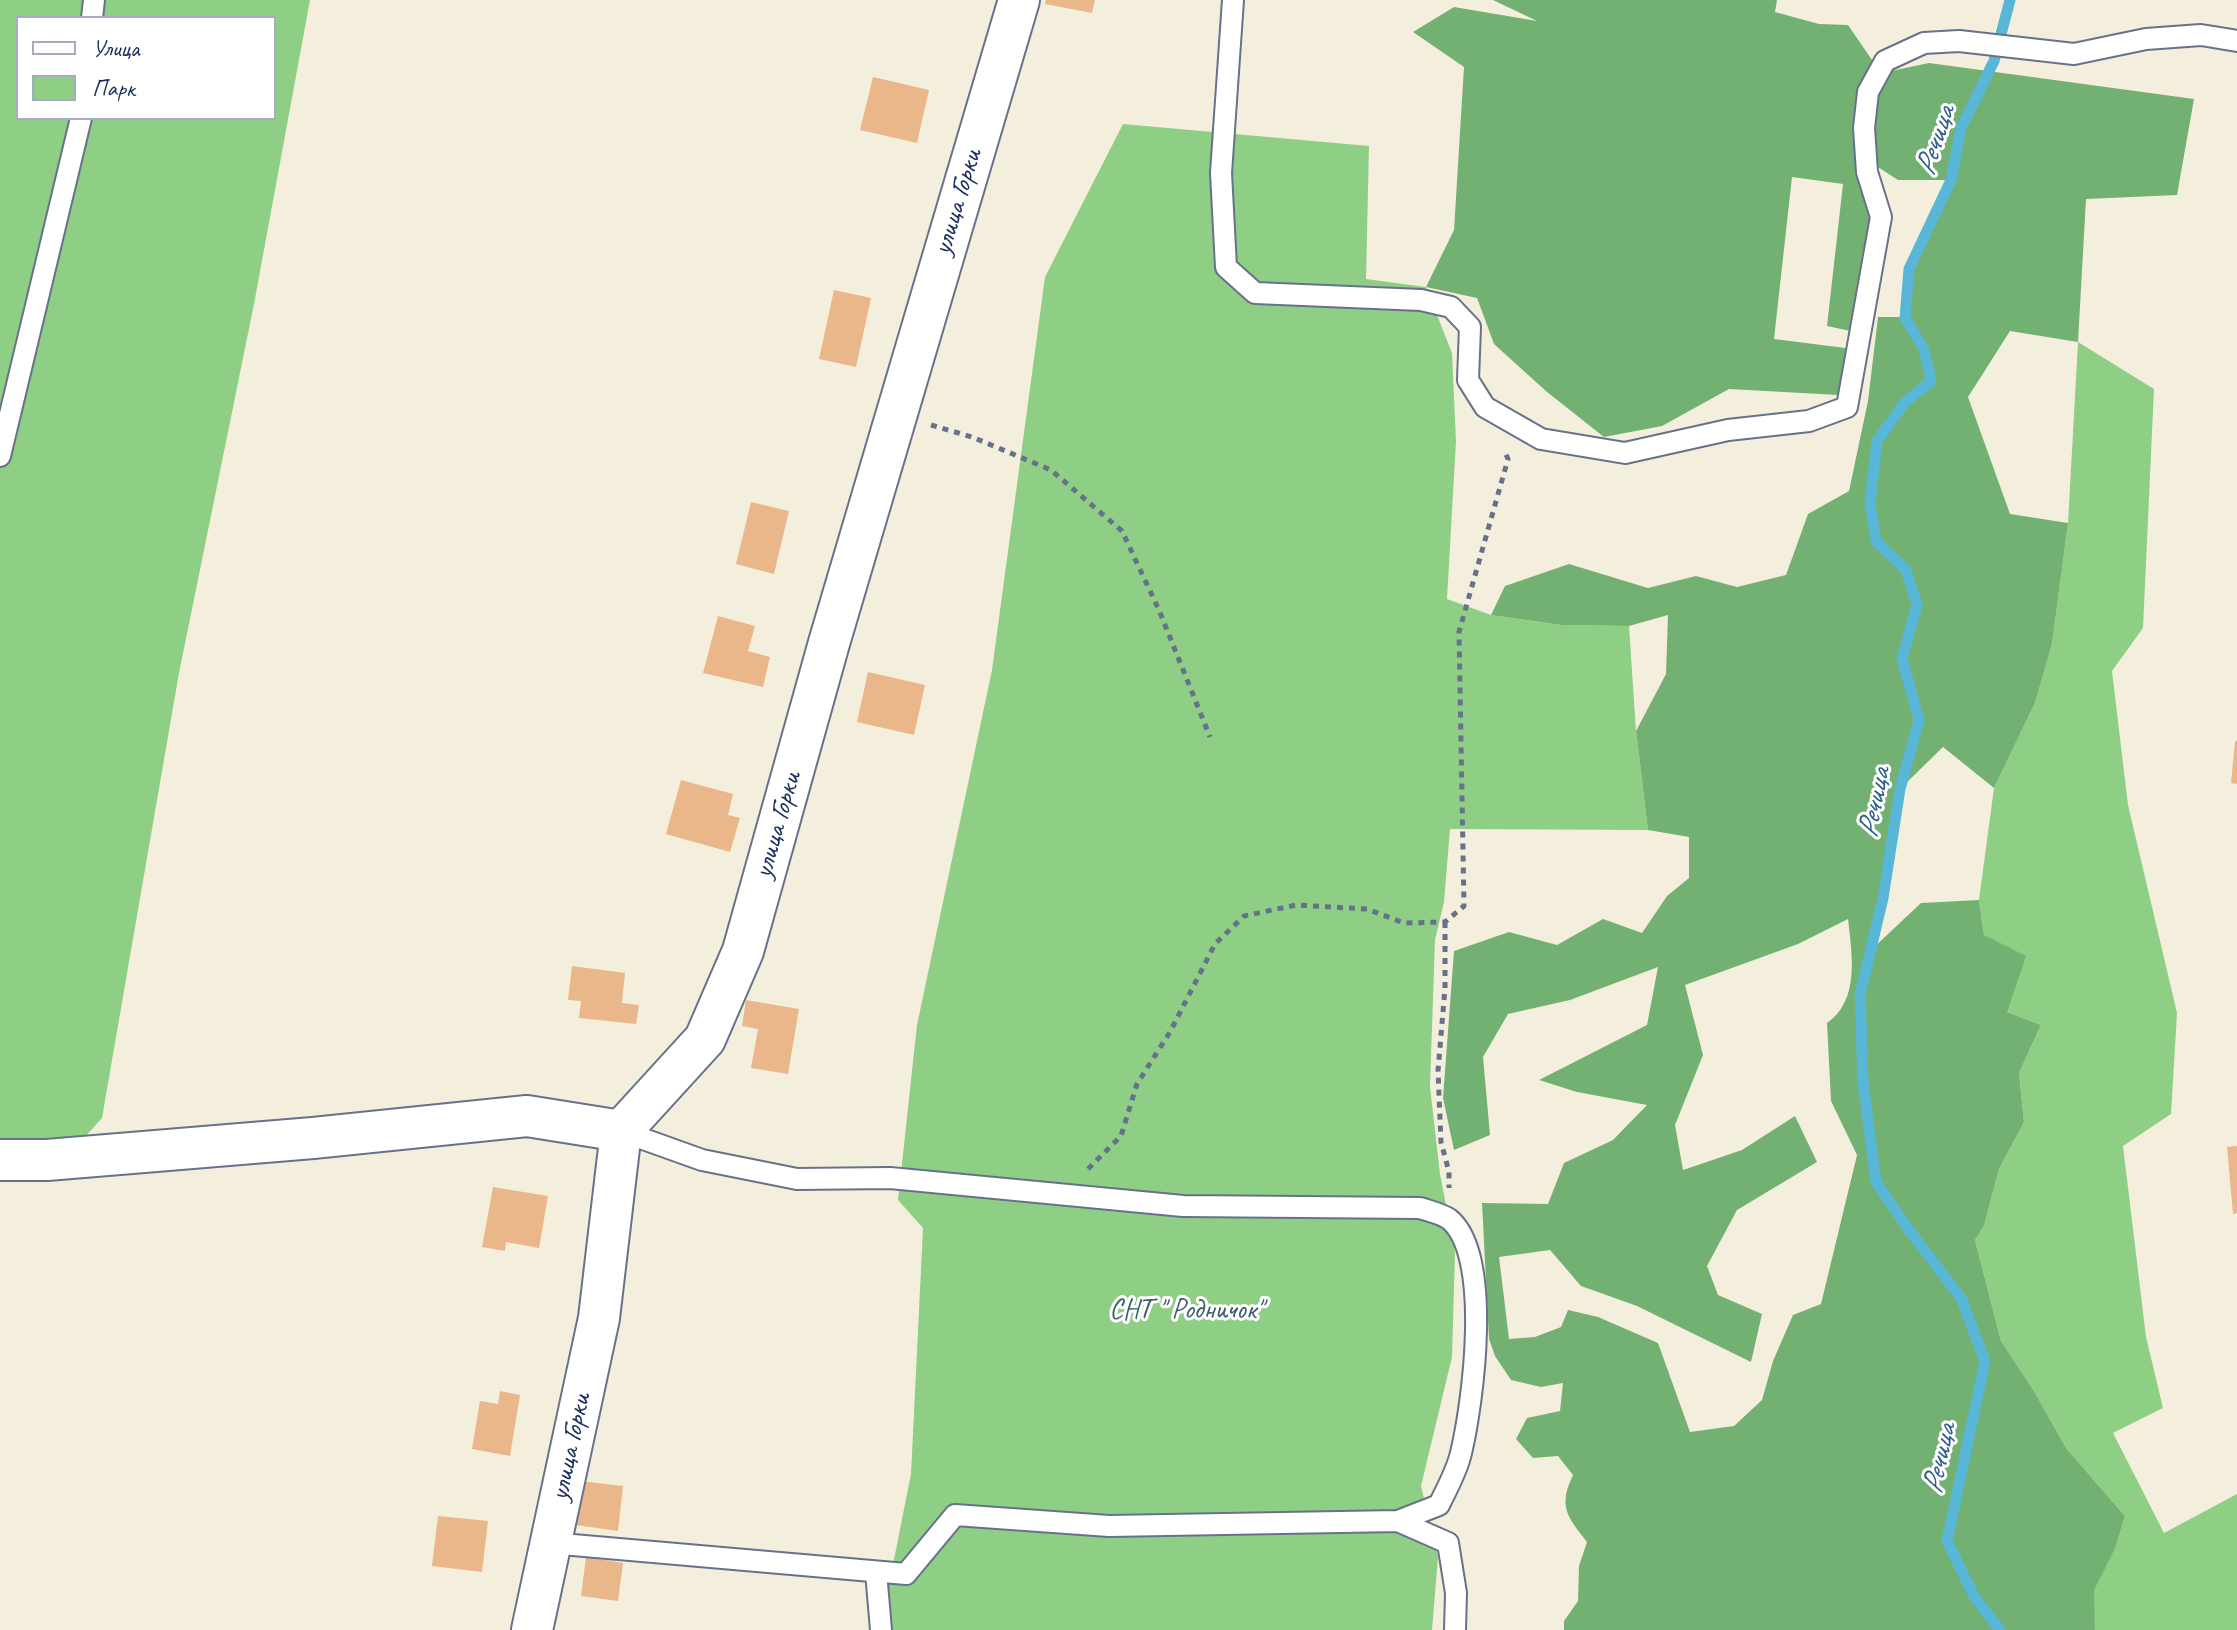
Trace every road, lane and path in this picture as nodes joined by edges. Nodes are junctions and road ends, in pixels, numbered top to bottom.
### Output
1 (1019, 0) edge
2 (1233, 0) edge
3 (2237, 41) edge
4 (81, 120) edge
5 (1485, 407) junction
6 (896, 415) junction
7 (0, 456) edge
8 (1210, 737) dead end
9 (1445, 922) junction
10 (621, 1131) junction
11 (0, 1160) edge
12 (1035, 1192) junction
13 (1431, 1212) junction
14 (1398, 1521) junction
15 (550, 1543) junction
16 (876, 1572) junction
17 (532, 1630) edge
18 (881, 1630) edge
19 (1455, 1630) edge

1 - 6 street, улица Горки
2 - 5 lane
3 - 5 lane
4 - 7 lane
5 - 9 path
6 - 8 path
6 - 10 street, улица Горки
9 - 12 path
9 - 13 path
10 - 11 street
10 - 12 lane
10 - 15 street, улица Горки
12 - 13 lane
13 - 14 lane
14 - 16 lane
14 - 19 lane
15 - 16 lane
15 - 17 street, улица Горки
16 - 18 lane

